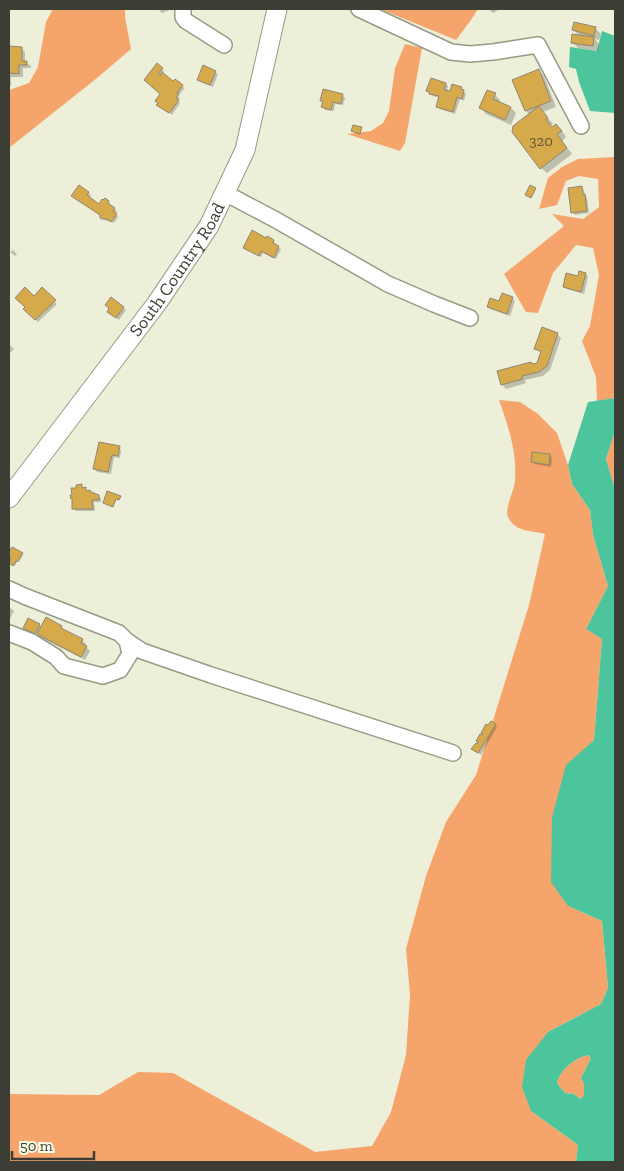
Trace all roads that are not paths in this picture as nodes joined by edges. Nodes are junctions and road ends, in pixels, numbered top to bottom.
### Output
1 (183, 9) edge
2 (278, 9) edge
3 (359, 9) edge
4 (224, 45) dead end
5 (581, 126) dead end
6 (225, 193) junction
7 (470, 318) dead end
8 (9, 498) edge
9 (9, 589) edge
10 (9, 633) edge
11 (127, 641) junction
12 (454, 753) dead end

1 - 4 lane
2 - 6 main road, South Country Road
3 - 5 lane
6 - 7 lane
6 - 8 main road, South Country Road
9 - 11 lane
10 - 11 lane
11 - 12 lane

